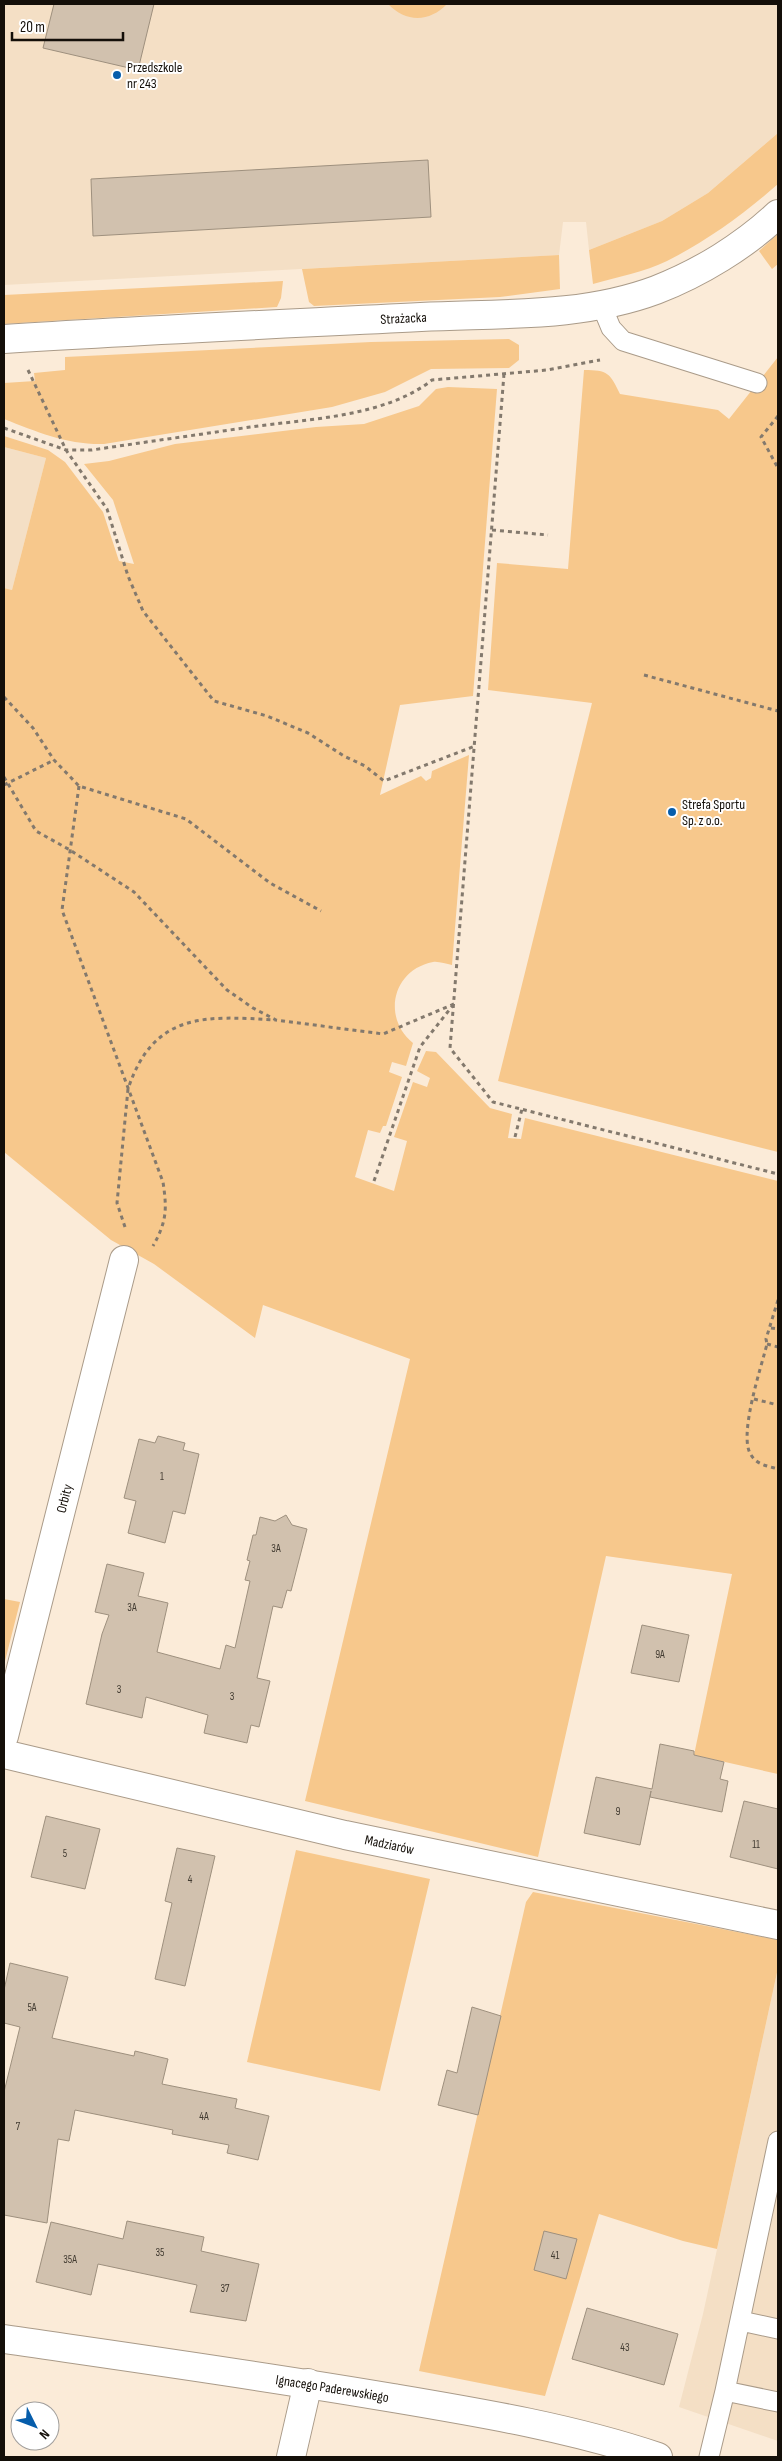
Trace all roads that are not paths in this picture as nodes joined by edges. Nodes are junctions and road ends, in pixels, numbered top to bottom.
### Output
1 (778, 214) edge
2 (601, 304) junction
3 (4, 339) edge
4 (758, 383) dead end
5 (124, 1260) dead end
6 (4, 1736) edge
7 (4, 1754) edge
8 (778, 1925) edge
9 (778, 2141) edge
10 (741, 2321) junction
11 (778, 2329) edge
12 (4, 2339) edge
13 (308, 2383) junction
14 (725, 2391) junction
15 (778, 2402) edge
16 (291, 2457) edge
17 (658, 2457) edge
18 (709, 2457) edge

1 - 2 street, Strażacka
2 - 3 street, Strażacka
2 - 4 lane
5 - 6 street, Orbity
7 - 8 street, Madziarów
9 - 10 lane
10 - 11 lane
10 - 14 lane
12 - 13 street, Ignacego Paderewskiego
13 - 16 street
13 - 17 street, Ignacego Paderewskiego
14 - 15 lane
14 - 18 lane

